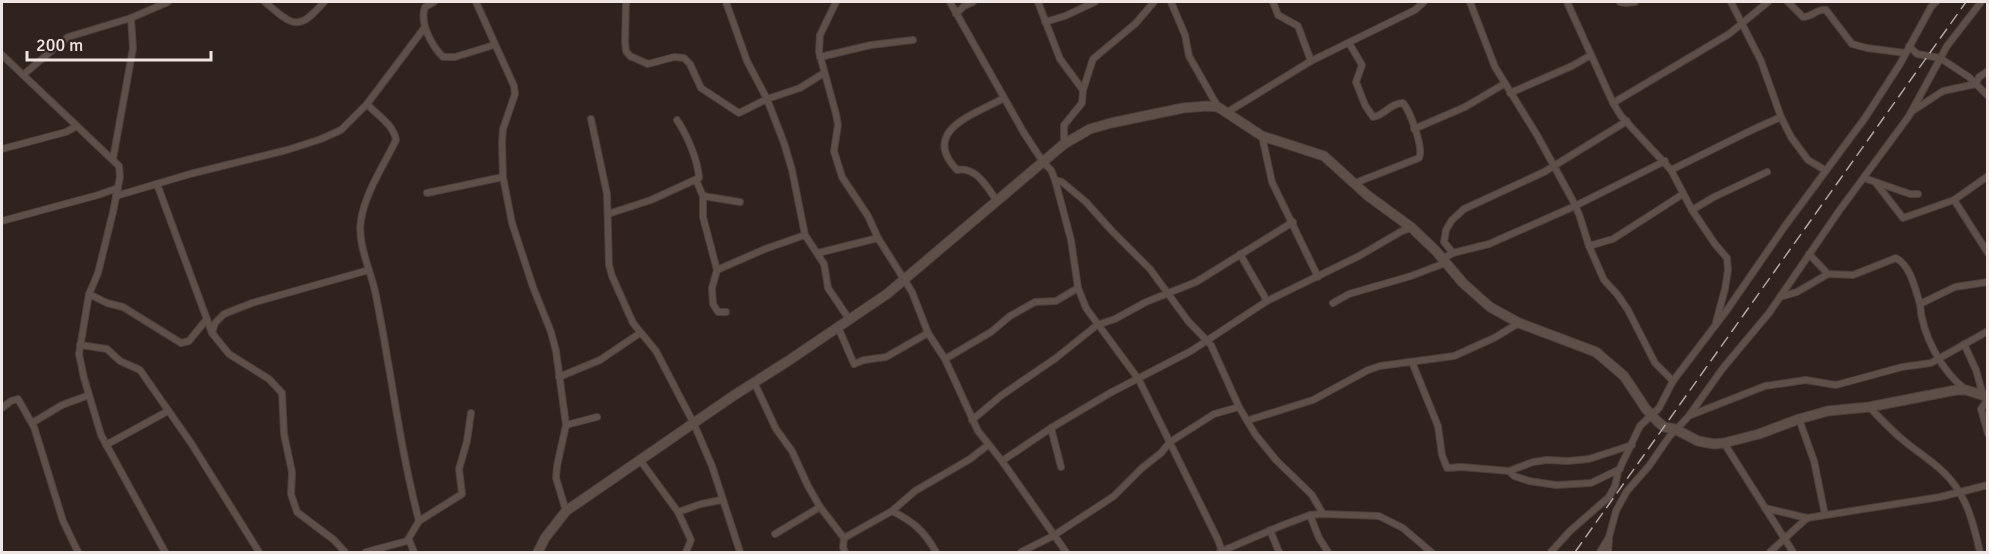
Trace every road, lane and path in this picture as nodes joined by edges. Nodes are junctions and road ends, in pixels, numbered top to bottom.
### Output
1 (168, 2) edge
2 (265, 2) edge
3 (324, 2) edge
4 (434, 2) edge
5 (476, 2) edge
6 (626, 2) edge
7 (726, 2) edge
8 (836, 2) edge
9 (950, 2) edge
10 (973, 2) edge
11 (1038, 2) edge
12 (1095, 2) edge
13 (1154, 2) edge
14 (1171, 2) edge
15 (1273, 2) edge
16 (1425, 2) edge
17 (1470, 2) edge
18 (1567, 2) edge
19 (1620, 2) edge
20 (1635, 2) edge
21 (1731, 2) edge
22 (1768, 2) edge
23 (1788, 2) edge
24 (1981, 2) edge
25 (1933, 3) edge
26 (956, 14) junction
27 (131, 18) junction
28 (1046, 22) junction
29 (1742, 23) junction
30 (425, 27) junction
31 (913, 40) dead end
32 (1349, 43) junction
33 (494, 45) junction
34 (1909, 46) junction
35 (1905, 53) junction
36 (2, 55) edge
37 (1591, 55) junction
38 (820, 57) junction
39 (1940, 58) junction
40 (1311, 61) junction
41 (1988, 71) edge
42 (824, 73) junction
43 (23, 75) junction
44 (1504, 84) junction
45 (1976, 84) junction
46 (1083, 90) junction
47 (1510, 93) junction
48 (1988, 96) edge
49 (1004, 98) junction
50 (767, 99) junction
51 (1613, 103) junction
52 (367, 104) junction
53 (1222, 110) junction
54 (1914, 110) junction
55 (1781, 117) junction
56 (591, 119) dead end
57 (677, 120) dead end
58 (1627, 121) junction
59 (77, 126) junction
60 (1414, 129) junction
61 (1262, 136) junction
62 (1064, 144) junction
63 (2, 149) edge
64 (113, 159) junction
65 (1665, 161) junction
66 (1043, 162) junction
67 (1553, 167) junction
68 (1671, 170) junction
69 (1825, 170) junction
70 (1767, 172) dead end
71 (1988, 176) edge
72 (503, 177) junction
73 (1863, 178) junction
74 (696, 180) junction
75 (1055, 180) junction
76 (1355, 183) junction
77 (1876, 183) junction
78 (157, 184) junction
79 (118, 188) junction
80 (427, 193) dead end
81 (1683, 194) junction
82 (1918, 194) dead end
83 (116, 196) junction
84 (703, 196) junction
85 (1954, 200) junction
86 (997, 201) junction
87 (740, 202) dead end
88 (1575, 206) junction
89 (1692, 210) junction
90 (608, 213) junction
91 (2, 221) edge
92 (1293, 222) junction
93 (1412, 228) junction
94 (806, 235) junction
95 (878, 238) junction
96 (1589, 246) junction
97 (818, 253) junction
98 (1452, 253) junction
99 (1988, 253) edge
100 (1240, 254) junction
101 (1809, 254) junction
102 (1444, 261) junction
103 (369, 270) junction
104 (717, 270) junction
105 (1828, 274) junction
106 (1318, 277) junction
107 (903, 279) junction
108 (1988, 282) edge
109 (1078, 288) junction
110 (1170, 293) junction
111 (89, 294) junction
112 (1779, 297) junction
113 (1267, 301) junction
114 (1333, 303) dead end
115 (1920, 304) junction
116 (726, 312) dead end
117 (849, 319) junction
118 (206, 320) junction
119 (1519, 323) junction
120 (1716, 324) junction
121 (1097, 325) junction
122 (838, 327) junction
123 (1988, 331) edge
124 (212, 333) junction
125 (640, 333) junction
126 (928, 333) junction
127 (1207, 339) junction
128 (1964, 344) junction
129 (80, 345) junction
130 (945, 359) junction
131 (1938, 359) junction
132 (1412, 362) junction
133 (559, 377) junction
134 (1139, 380) junction
135 (1673, 381) junction
136 (754, 382) junction
137 (1966, 390) junction
138 (88, 395) junction
139 (1986, 397) edge
140 (1239, 407) junction
141 (1869, 407) junction
142 (2, 408) edge
143 (168, 411) junction
144 (471, 413) dead end
145 (1651, 415) junction
146 (597, 417) dead end
147 (1688, 417) junction
148 (1799, 419) junction
149 (972, 420) junction
150 (1249, 420) junction
151 (32, 423) junction
152 (694, 424) junction
153 (566, 425) junction
154 (1051, 428) junction
155 (1675, 429) junction
156 (1988, 434) edge
157 (1170, 442) junction
158 (1724, 443) junction
159 (106, 445) junction
160 (988, 445) junction
161 (1632, 445) junction
162 (640, 460) junction
163 (1002, 461) junction
164 (1061, 467) dead end
165 (1620, 469) junction
166 (1509, 471) junction
167 (1988, 485) edge
168 (1960, 493) junction
169 (721, 500) junction
170 (820, 507) junction
171 (1765, 508) junction
172 (566, 511) junction
173 (892, 511) junction
174 (678, 513) junction
175 (1323, 514) junction
176 (1825, 514) junction
177 (1310, 515) junction
178 (1807, 518) junction
179 (419, 521) junction
180 (1270, 530) junction
181 (776, 534) dead end
182 (1053, 536) junction
183 (1609, 537) junction
184 (844, 538) junction
185 (1784, 538) junction
186 (410, 540) junction
187 (78, 552) edge
188 (165, 552) edge
189 (259, 552) edge
190 (345, 552) edge
191 (366, 552) edge
192 (414, 552) edge
193 (538, 552) edge
194 (686, 552) edge
195 (740, 552) edge
196 (845, 552) edge
197 (936, 552) edge
198 (1021, 552) edge
199 (1066, 552) edge
200 (1221, 552) edge
201 (1279, 552) edge
202 (1328, 552) edge
203 (1431, 552) edge
204 (1551, 552) edge
205 (1600, 552) edge
206 (1608, 552) edge
207 (1770, 552) edge
208 (1793, 552) edge
209 (1980, 552) edge

1 - 27 street
2 - 3 street
4 - 30 street
5 - 33 street
6 - 50 street
7 - 50 street
8 - 38 street
9 - 26 street
10 - 26 street
11 - 28 street
12 - 28 street
13 - 46 street
14 - 53 street
15 - 40 street
16 - 32 street
17 - 44 street
18 - 37 street
19 - 20 street
21 - 29 street
22 - 29 street
23 - 35 street
24 - 39 street
25 - 34 street
26 - 49 street
27 - 43 street
27 - 64 street
28 - 46 street
29 - 51 street
29 - 55 street
30 - 33 street
30 - 52 street
31 - 38 street
32 - 40 street
32 - 60 street
33 - 72 street
34 - 35 street
34 - 39 street
35 - 69 street
36 - 43 street
37 - 47 street
37 - 51 street
38 - 42 street
39 - 45 street
39 - 54 street
40 - 53 street
41 - 45 street
42 - 50 street
42 - 95 street
43 - 59 street
44 - 47 street
44 - 60 street
45 - 48 street
45 - 54 street
46 - 62 street
47 - 67 street
49 - 66 street
49 - 86 street
50 - 94 street
51 - 58 street
52 - 78 street
52 - 103 street
53 - 61 street
53 - 62 street
54 - 73 street
55 - 68 street
55 - 69 street
56 - 90 street
57 - 74 street
58 - 65 street
58 - 67 street
59 - 63 street
59 - 64 street
60 - 76 street
61 - 76 street
61 - 92 street
62 - 66 street
64 - 79 street
65 - 68 street
65 - 88 street
66 - 75 street
66 - 86 street
67 - 88 street
67 - 98 street
68 - 81 street
69 - 120 street
70 - 89 street
71 - 85 street
72 - 80 street
72 - 133 street
73 - 77 street
73 - 101 street
74 - 84 street
74 - 90 street
75 - 109 street
75 - 110 street
76 - 93 street
77 - 82 street
77 - 85 street
78 - 83 street
78 - 118 street
79 - 83 street
79 - 91 street
81 - 89 street
81 - 96 street
83 - 111 street
84 - 87 street
84 - 104 street
85 - 99 street
86 - 107 street
88 - 96 street
88 - 98 street
89 - 120 street
90 - 125 street
92 - 100 street
92 - 106 street
93 - 102 street
93 - 106 street
94 - 97 street
94 - 104 street
95 - 97 street
95 - 107 street
96 - 135 street
97 - 117 street
98 - 102 street
100 - 110 street
100 - 113 street
101 - 105 street
101 - 112 street
102 - 114 street
102 - 119 street
103 - 124 street
103 - 179 street
104 - 116 street
105 - 112 street
105 - 115 street
106 - 113 street
107 - 117 street
107 - 126 street
108 - 115 street
109 - 121 street
109 - 130 street
110 - 121 street
110 - 127 street
111 - 118 street
111 - 129 street
112 - 147 street
113 - 127 street
115 - 131 street
117 - 122 street
118 - 124 street
119 - 132 street
119 - 145 street
120 - 135 street
121 - 134 street
121 - 149 street
122 - 126 street
122 - 136 street
123 - 128 street
124 - 190 street
125 - 133 street
125 - 152 street
126 - 130 street
127 - 134 street
127 - 140 street
128 - 131 street
128 - 139 street
129 - 138 street
129 - 143 street
130 - 149 street
131 - 137 street
131 - 147 street
132 - 150 street
132 - 166 street
133 - 153 street
134 - 154 street
134 - 157 street
135 - 145 street
136 - 152 street
136 - 170 street
137 - 139 street
137 - 141 street
138 - 151 street
138 - 159 street
139 - 156 street
140 - 150 street
140 - 157 street
141 - 148 street
141 - 168 street
142 - 151 street
143 - 159 street
143 - 189 street
144 - 179 street
145 - 155 street
145 - 161 street
146 - 153 street
147 - 155 street
148 - 158 street
148 - 176 street
149 - 160 street
150 - 175 street
151 - 187 street
152 - 162 street
152 - 169 street
153 - 172 street
154 - 163 street
154 - 164 street
155 - 158 street
155 - 183 street
157 - 182 street
157 - 200 street
158 - 171 street
159 - 188 street
160 - 163 street
160 - 173 street
161 - 165 street
161 - 166 street
162 - 172 street
162 - 174 street
163 - 182 street
165 - 166 street
165 - 204 street
167 - 168 street
168 - 176 street
168 - 209 street
169 - 174 street
169 - 195 street
170 - 181 street
170 - 184 street
171 - 178 street
171 - 185 street
172 - 193 street
173 - 184 street
173 - 197 street
174 - 194 street
175 - 177 street
175 - 203 street
176 - 178 street
177 - 180 street
177 - 202 street
178 - 185 street
179 - 186 street
180 - 200 street
180 - 201 street
182 - 198 street
182 - 199 street
183 - 205 street
183 - 206 street
184 - 196 street
185 - 207 street
185 - 208 street
186 - 191 street
186 - 192 street

